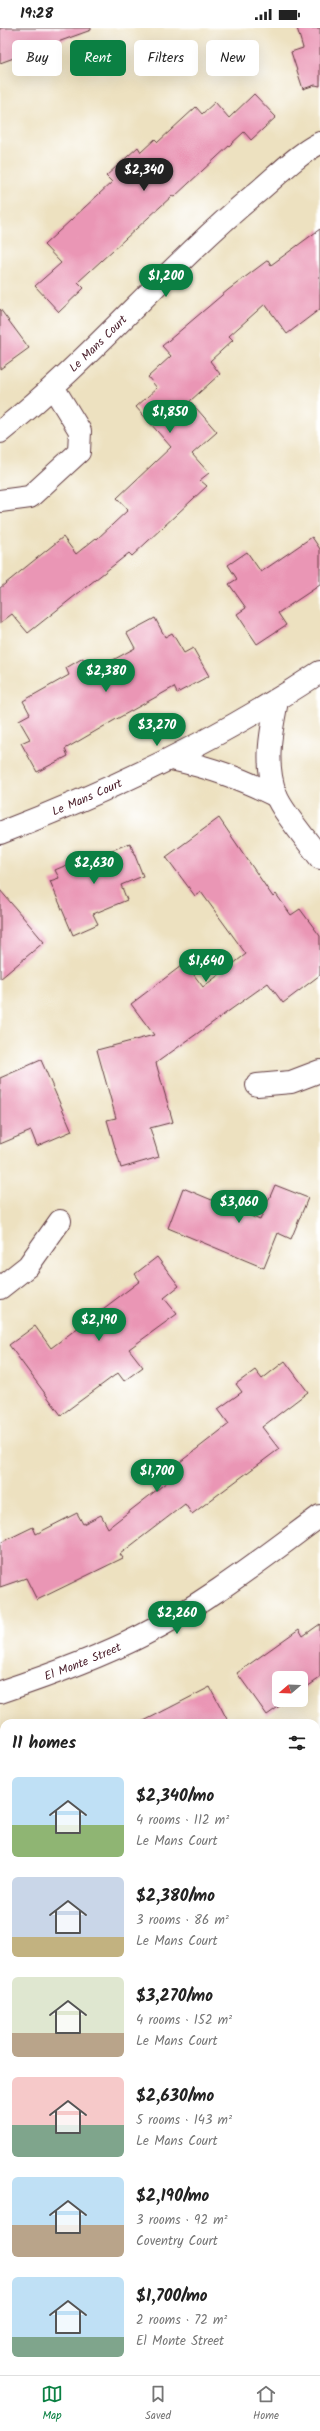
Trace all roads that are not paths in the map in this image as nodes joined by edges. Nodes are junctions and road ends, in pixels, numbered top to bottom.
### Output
1 (320, 143) edge
2 (53, 387) junction
3 (0, 432) edge
4 (0, 501) edge
5 (320, 672) edge
6 (277, 701) junction
7 (172, 759) junction
8 (276, 796) junction
9 (0, 833) edge
10 (320, 858) edge
11 (320, 1071) edge
12 (257, 1085) dead end
13 (60, 1221) dead end
14 (0, 1288) edge
15 (320, 1516) edge
16 (0, 1692) edge

1 - 2 street, Le Mans Court
2 - 3 street, Le Mans Court
2 - 4 street
5 - 6 street, Le Mans Court
6 - 7 street, Le Mans Court
6 - 8 street
7 - 8 street
7 - 9 street, Le Mans Court
8 - 10 street
11 - 12 street
13 - 14 street
15 - 16 street, El Monte Street

